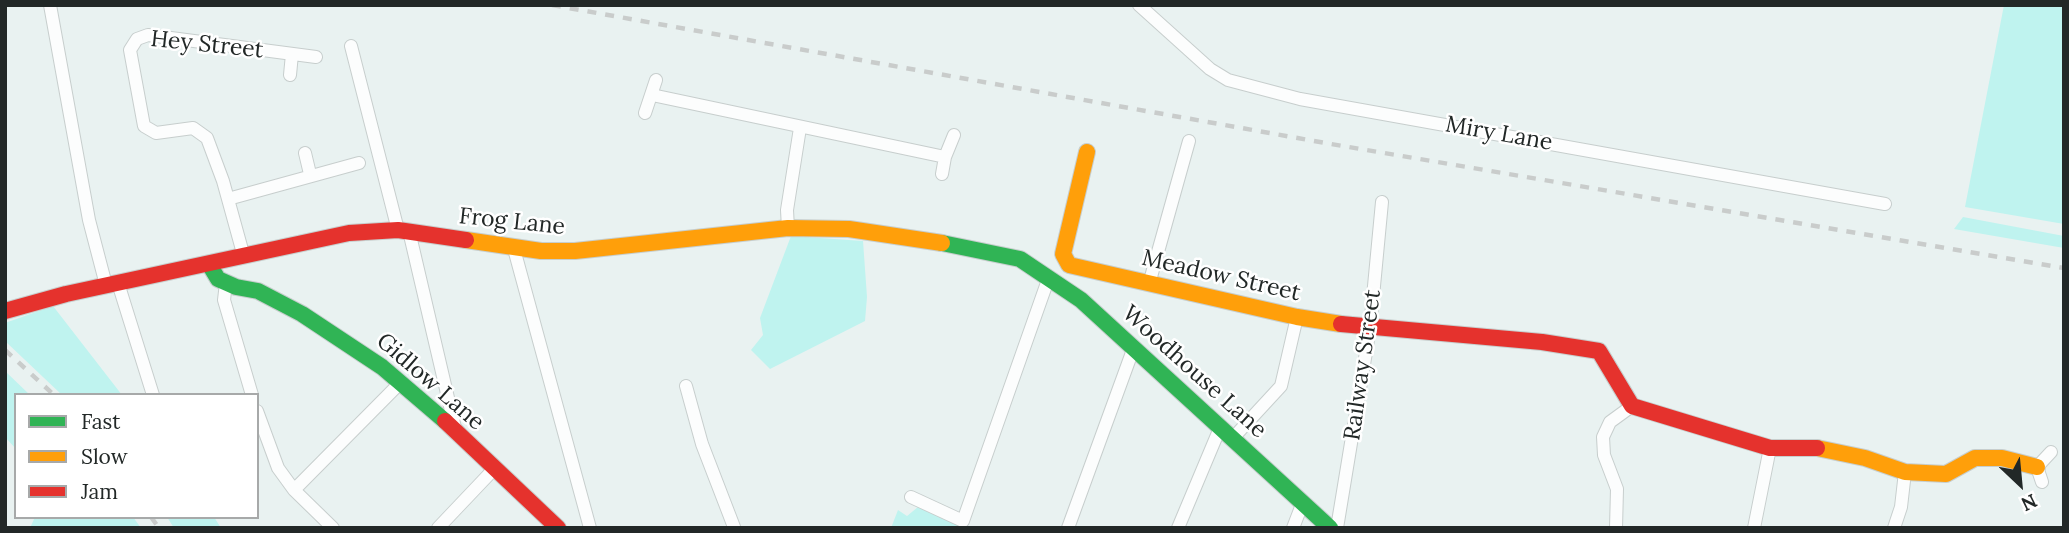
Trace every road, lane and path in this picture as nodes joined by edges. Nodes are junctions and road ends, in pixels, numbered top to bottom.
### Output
1 (50, 5) edge
2 (1139, 5) edge
3 (351, 46) dead end
4 (292, 54) junction
5 (316, 57) dead end
6 (290, 75) dead end
7 (656, 80) dead end
8 (652, 95) junction
9 (645, 113) dead end
10 (800, 128) junction
11 (954, 135) dead end
12 (1189, 141) dead end
13 (1087, 152) dead end
14 (305, 153) dead end
15 (945, 156) junction
16 (359, 163) dead end
17 (310, 174) junction
18 (942, 174) dead end
19 (228, 199) junction
20 (1382, 202) dead end
21 (1885, 204) dead end
22 (788, 228) junction
23 (403, 230) junction
24 (514, 249) junction
25 (239, 258) junction
26 (1020, 259) joint
27 (209, 264) junction
28 (1049, 276) junction
29 (226, 283) junction
30 (112, 284) junction
31 (1149, 284) junction
32 (258, 291) junction
33 (5, 311) edge
34 (1297, 317) junction
35 (1370, 328) junction
36 (1134, 347) junction
37 (401, 382) junction
38 (686, 386) dead end
39 (152, 393) edge
40 (252, 393) edge
41 (1632, 406) junction
42 (259, 417) edge
43 (1227, 433) junction
44 (457, 434) junction
45 (1770, 448) junction
46 (2051, 452) dead end
47 (494, 469) junction
48 (1905, 472) junction
49 (2040, 475) joint
50 (294, 491) junction
51 (911, 497) dead end
52 (1303, 502) junction
53 (733, 527) edge
54 (333, 528) edge
55 (438, 528) edge
56 (558, 528) edge
57 (590, 528) edge
58 (1068, 528) edge
59 (1178, 528) edge
60 (1293, 528) edge
61 (1330, 528) edge
62 (1338, 528) edge
63 (1616, 528) edge
64 (1754, 528) edge
65 (1894, 528) edge

1 - 30 street
2 - 21 street, Miry Lane
3 - 23 street
4 - 5 street, Hey Street
4 - 6 street, Hey Street
4 - 19 street, Hey Street
7 - 8 street
8 - 9 street
8 - 10 street
10 - 15 street
10 - 22 street
11 - 15 street
12 - 31 street
13 - 31 street, Meadow Street
14 - 17 street
15 - 18 street
16 - 17 street
17 - 19 street
19 - 25 street
20 - 35 street, Railway Street
22 - 24 street, Frog Lane
22 - 26 street, Frog Lane
23 - 24 street, Frog Lane
23 - 25 street, Frog Lane
23 - 44 street
24 - 57 street
25 - 27 street, Frog Lane
25 - 32 street, Gidlow Lane
26 - 28 street, Woodhouse Lane
27 - 29 street
27 - 30 street, Frog Lane
28 - 36 street, Woodhouse Lane
28 - 51 street
29 - 32 street, Gidlow Lane
29 - 40 street
30 - 33 street, Frog Lane
30 - 39 street
31 - 34 street, Meadow Street
32 - 37 street, Gidlow Lane
34 - 35 street, Meadow Street
34 - 43 street
35 - 41 street, Meadow Street
35 - 62 street, Railway Street
36 - 43 street, Woodhouse Lane
36 - 58 street
37 - 44 street, Gidlow Lane
37 - 50 street
38 - 53 street
41 - 45 street
41 - 63 street
42 - 50 street
43 - 52 street, Woodhouse Lane
43 - 59 street
44 - 47 street, Gidlow Lane
45 - 48 street
45 - 64 street
46 - 49 street
47 - 55 street
47 - 56 street, Gidlow Lane
48 - 49 street
48 - 65 street
50 - 54 street
52 - 60 street
52 - 61 street, Woodhouse Lane

